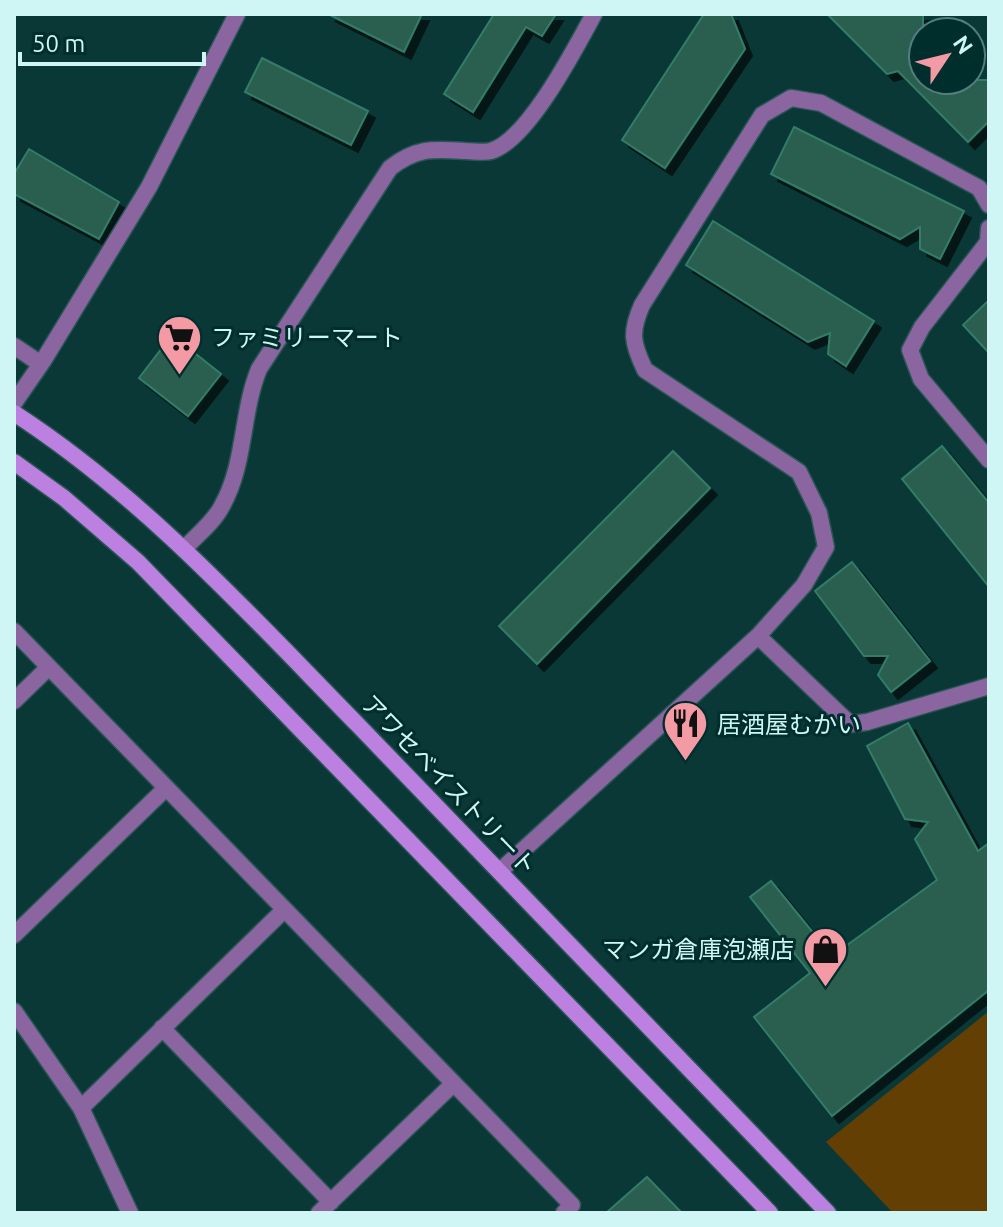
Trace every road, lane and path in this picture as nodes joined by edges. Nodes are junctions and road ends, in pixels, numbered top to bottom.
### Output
1 (237, 14) edge
2 (594, 14) edge
3 (989, 205) edge
4 (989, 228) edge
5 (14, 346) edge
6 (41, 364) junction
7 (14, 403) edge
8 (14, 413) edge
9 (989, 460) edge
10 (14, 462) edge
11 (185, 548) junction
12 (14, 631) edge
13 (758, 636) junction
14 (49, 667) junction
15 (989, 686) edge
16 (14, 701) edge
17 (165, 789) junction
18 (500, 871) junction
19 (284, 910) junction
20 (14, 935) edge
21 (14, 1011) edge
22 (162, 1028) junction
23 (453, 1084) junction
24 (81, 1108) junction
25 (325, 1207) edge
26 (130, 1213) edge
27 (564, 1213) edge
28 (770, 1213) edge
29 (828, 1213) edge

1 - 6 street
2 - 11 street
3 - 13 street
4 - 9 street
5 - 6 street
6 - 7 street
8 - 11 main road, アワセベイストリート
10 - 28 main road
11 - 18 main road, アワセベイストリート
12 - 14 street
13 - 15 street
13 - 18 street
14 - 16 street
14 - 17 street
17 - 19 street
17 - 20 street
18 - 29 main road, アワセベイストリート
19 - 22 street
19 - 23 street
21 - 24 street
22 - 24 street
22 - 25 street
23 - 25 street
23 - 27 street
24 - 26 street

